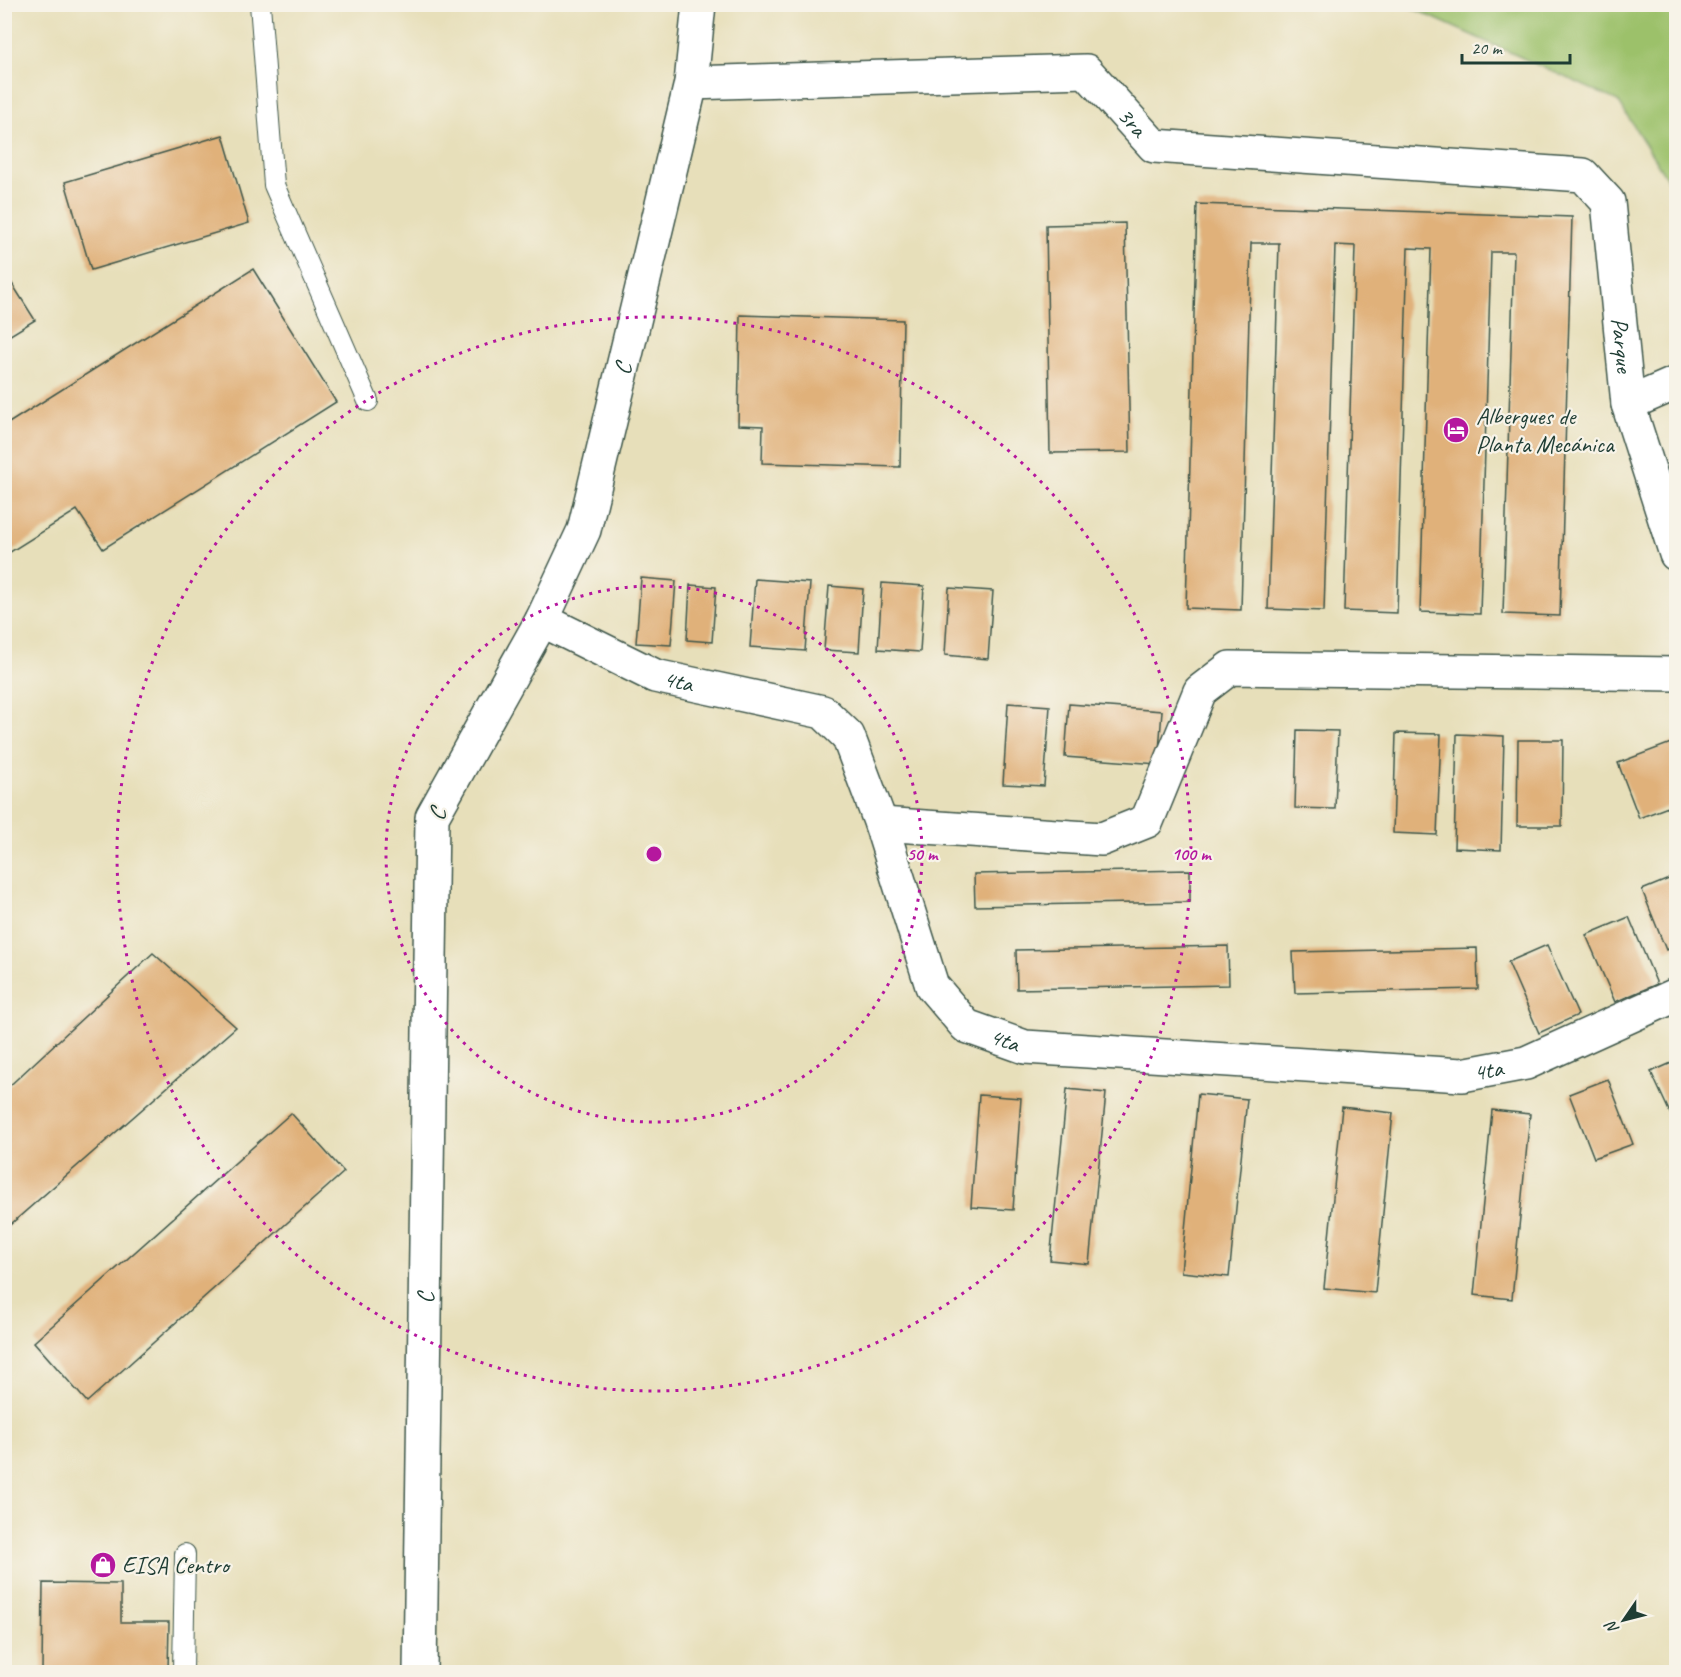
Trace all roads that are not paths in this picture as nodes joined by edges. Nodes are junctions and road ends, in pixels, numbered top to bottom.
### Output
1 (260, 4) edge
2 (699, 4) edge
3 (691, 83) junction
4 (1583, 175) joint
5 (1677, 382) edge
6 (368, 401) dead end
7 (1628, 404) junction
8 (1677, 554) edge
9 (542, 620) junction
10 (1677, 674) edge
11 (881, 824) junction
12 (1677, 995) edge
13 (185, 1554) dead end
14 (183, 1672) edge
15 (420, 1672) edge

1 - 6 lane
2 - 3 street, C
3 - 4 street, 3ra
3 - 9 street, C
4 - 7 street, Parque
5 - 7 street
7 - 8 street, Parque
9 - 11 street, 4ta
9 - 15 street, C
10 - 11 street
11 - 12 street, 4ta
13 - 14 lane

